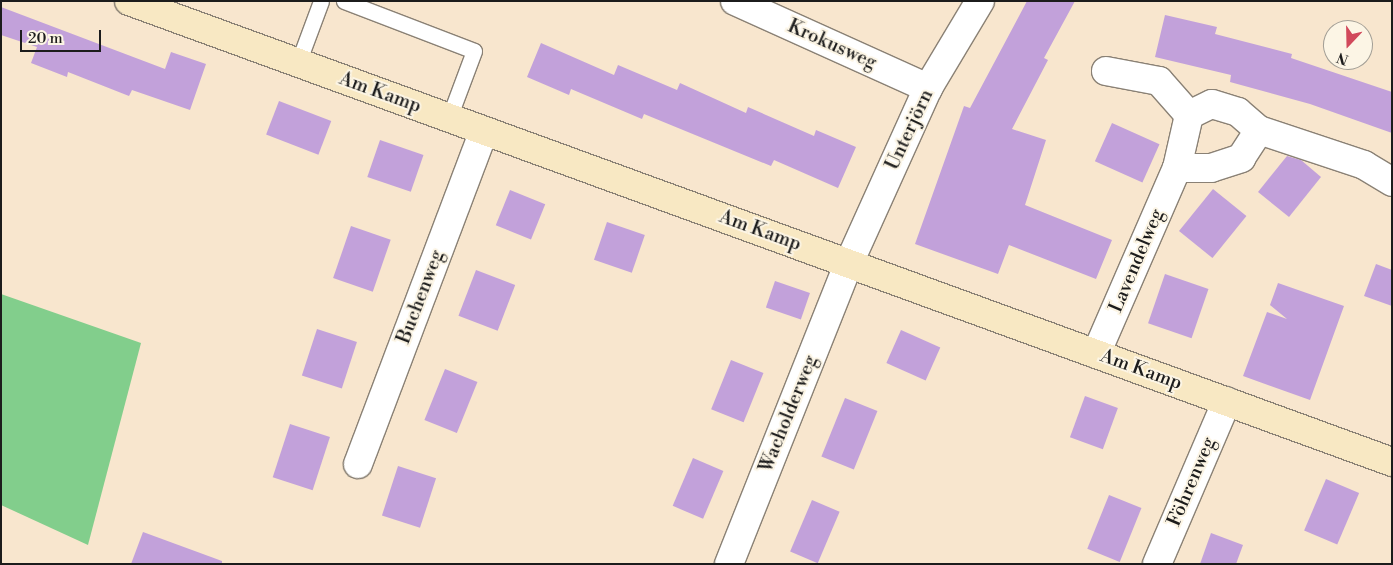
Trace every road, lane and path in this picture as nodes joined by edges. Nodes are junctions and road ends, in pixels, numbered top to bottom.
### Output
1 (129, 1) edge
2 (321, 1) edge
3 (344, 1) edge
4 (735, 1) edge
5 (980, 1) edge
6 (298, 63) junction
7 (1106, 72) dead end
8 (928, 88) junction
9 (1189, 115) junction
10 (449, 118) junction
11 (1259, 130) junction
12 (484, 131) junction
13 (1177, 168) junction
14 (1392, 182) edge
15 (849, 264) junction
16 (1096, 354) junction
17 (1227, 401) junction
18 (1392, 462) edge
19 (358, 464) dead end
20 (730, 564) edge
21 (1158, 564) edge

1 - 6 street, Am Kamp
2 - 6 lane
3 - 10 lane
4 - 8 street, Krokusweg
5 - 8 street, Unterjörn
6 - 10 street, Am Kamp
7 - 9 street
8 - 15 street, Unterjörn
9 - 11 street
9 - 13 street, Lavendelweg
10 - 12 street, Am Kamp
11 - 13 street
11 - 14 street
12 - 15 street, Am Kamp
12 - 19 street, Buchenweg
13 - 16 street, Lavendelweg
15 - 16 street, Am Kamp
15 - 20 street, Wacholderweg
16 - 17 street, Am Kamp
17 - 18 street, Am Kamp
17 - 21 street, Föhrenweg

